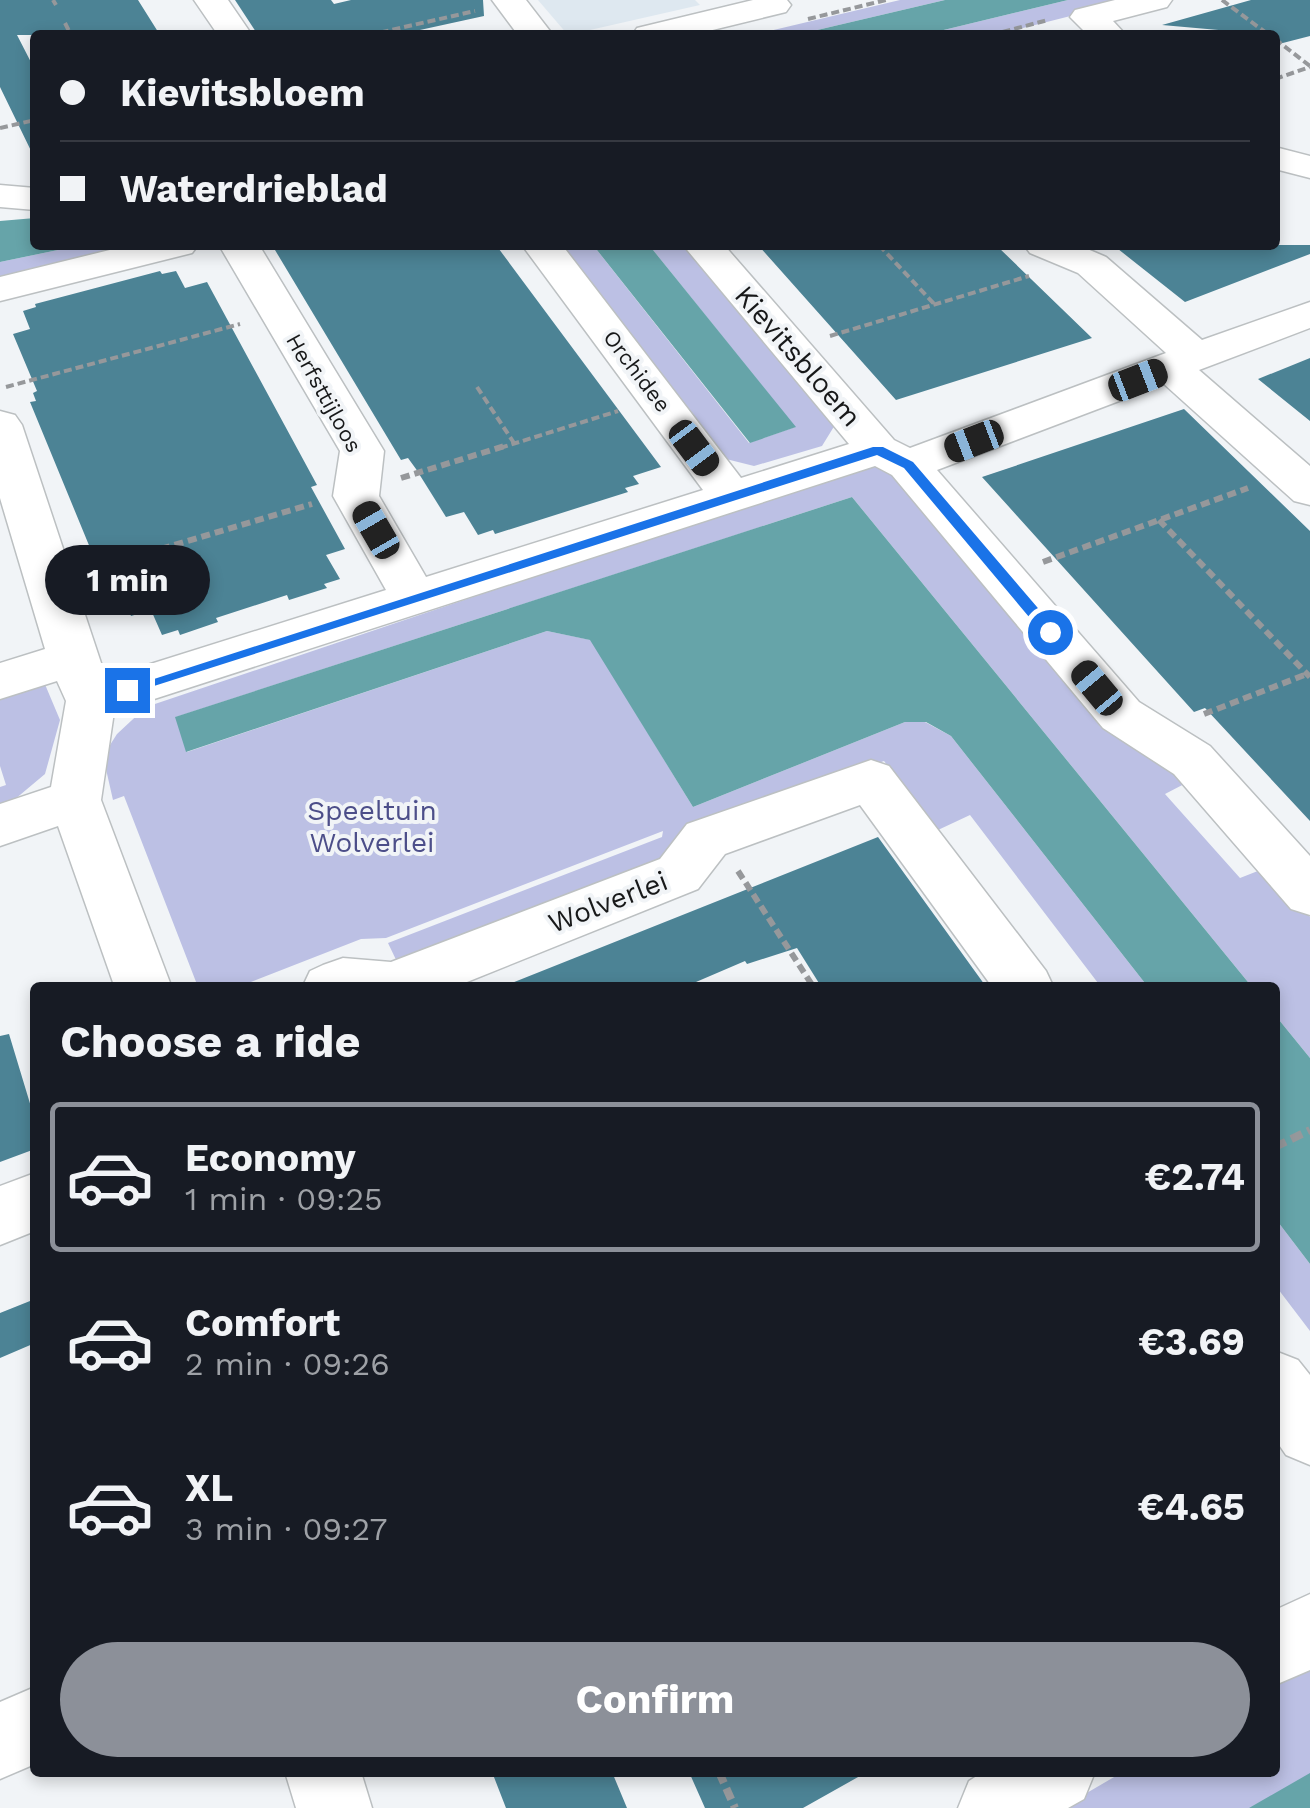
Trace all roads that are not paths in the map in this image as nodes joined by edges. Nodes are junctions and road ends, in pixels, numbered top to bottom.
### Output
1 (211, 0) edge
2 (1155, 0) edge
3 (510, 1) edge
4 (772, 2) edge
5 (1098, 26) edge
6 (231, 30) edge
7 (532, 30) edge
8 (668, 30) edge
9 (1280, 159) edge
10 (1310, 168) edge
11 (158, 250) edge
12 (241, 250) edge
13 (546, 250) edge
14 (707, 250) edge
15 (1062, 253) edge
16 (0, 290) edge
17 (1310, 314) edge
18 (1184, 363) junction
19 (0, 425) edge
20 (893, 458) junction
21 (1300, 482) edge
22 (732, 498) junction
23 (414, 598) junction
24 (82, 679) junction
25 (0, 682) edge
26 (74, 800) junction
27 (0, 826) edge
28 (1310, 892) edge
29 (142, 982) edge
30 (404, 982) edge
31 (1022, 982) edge
32 (30, 1203) edge
33 (0, 1216) edge
34 (1280, 1390) edge
35 (1310, 1431) edge
36 (1310, 1630) edge
37 (1280, 1646) edge
38 (30, 1727) edge
39 (0, 1742) edge
40 (325, 1777) edge
41 (1049, 1777) edge
42 (334, 1808) edge
43 (996, 1808) edge

1 - 6 street
2 - 5 street
3 - 7 street
4 - 8 street
9 - 10 street
11 - 16 street
12 - 23 street, Herfsttijloos
13 - 22 street, Orchidee
14 - 20 street, Kievitsbloem
15 - 18 street
17 - 18 street
18 - 20 street
18 - 21 street
19 - 24 street
20 - 22 street
20 - 28 street, Kievitsbloem
22 - 23 street
23 - 24 street
24 - 25 street
24 - 26 street
26 - 27 street
26 - 29 street
30 - 31 street, Wolverlei
32 - 33 street
34 - 35 street
36 - 37 street
38 - 39 street
40 - 42 street
41 - 43 street

